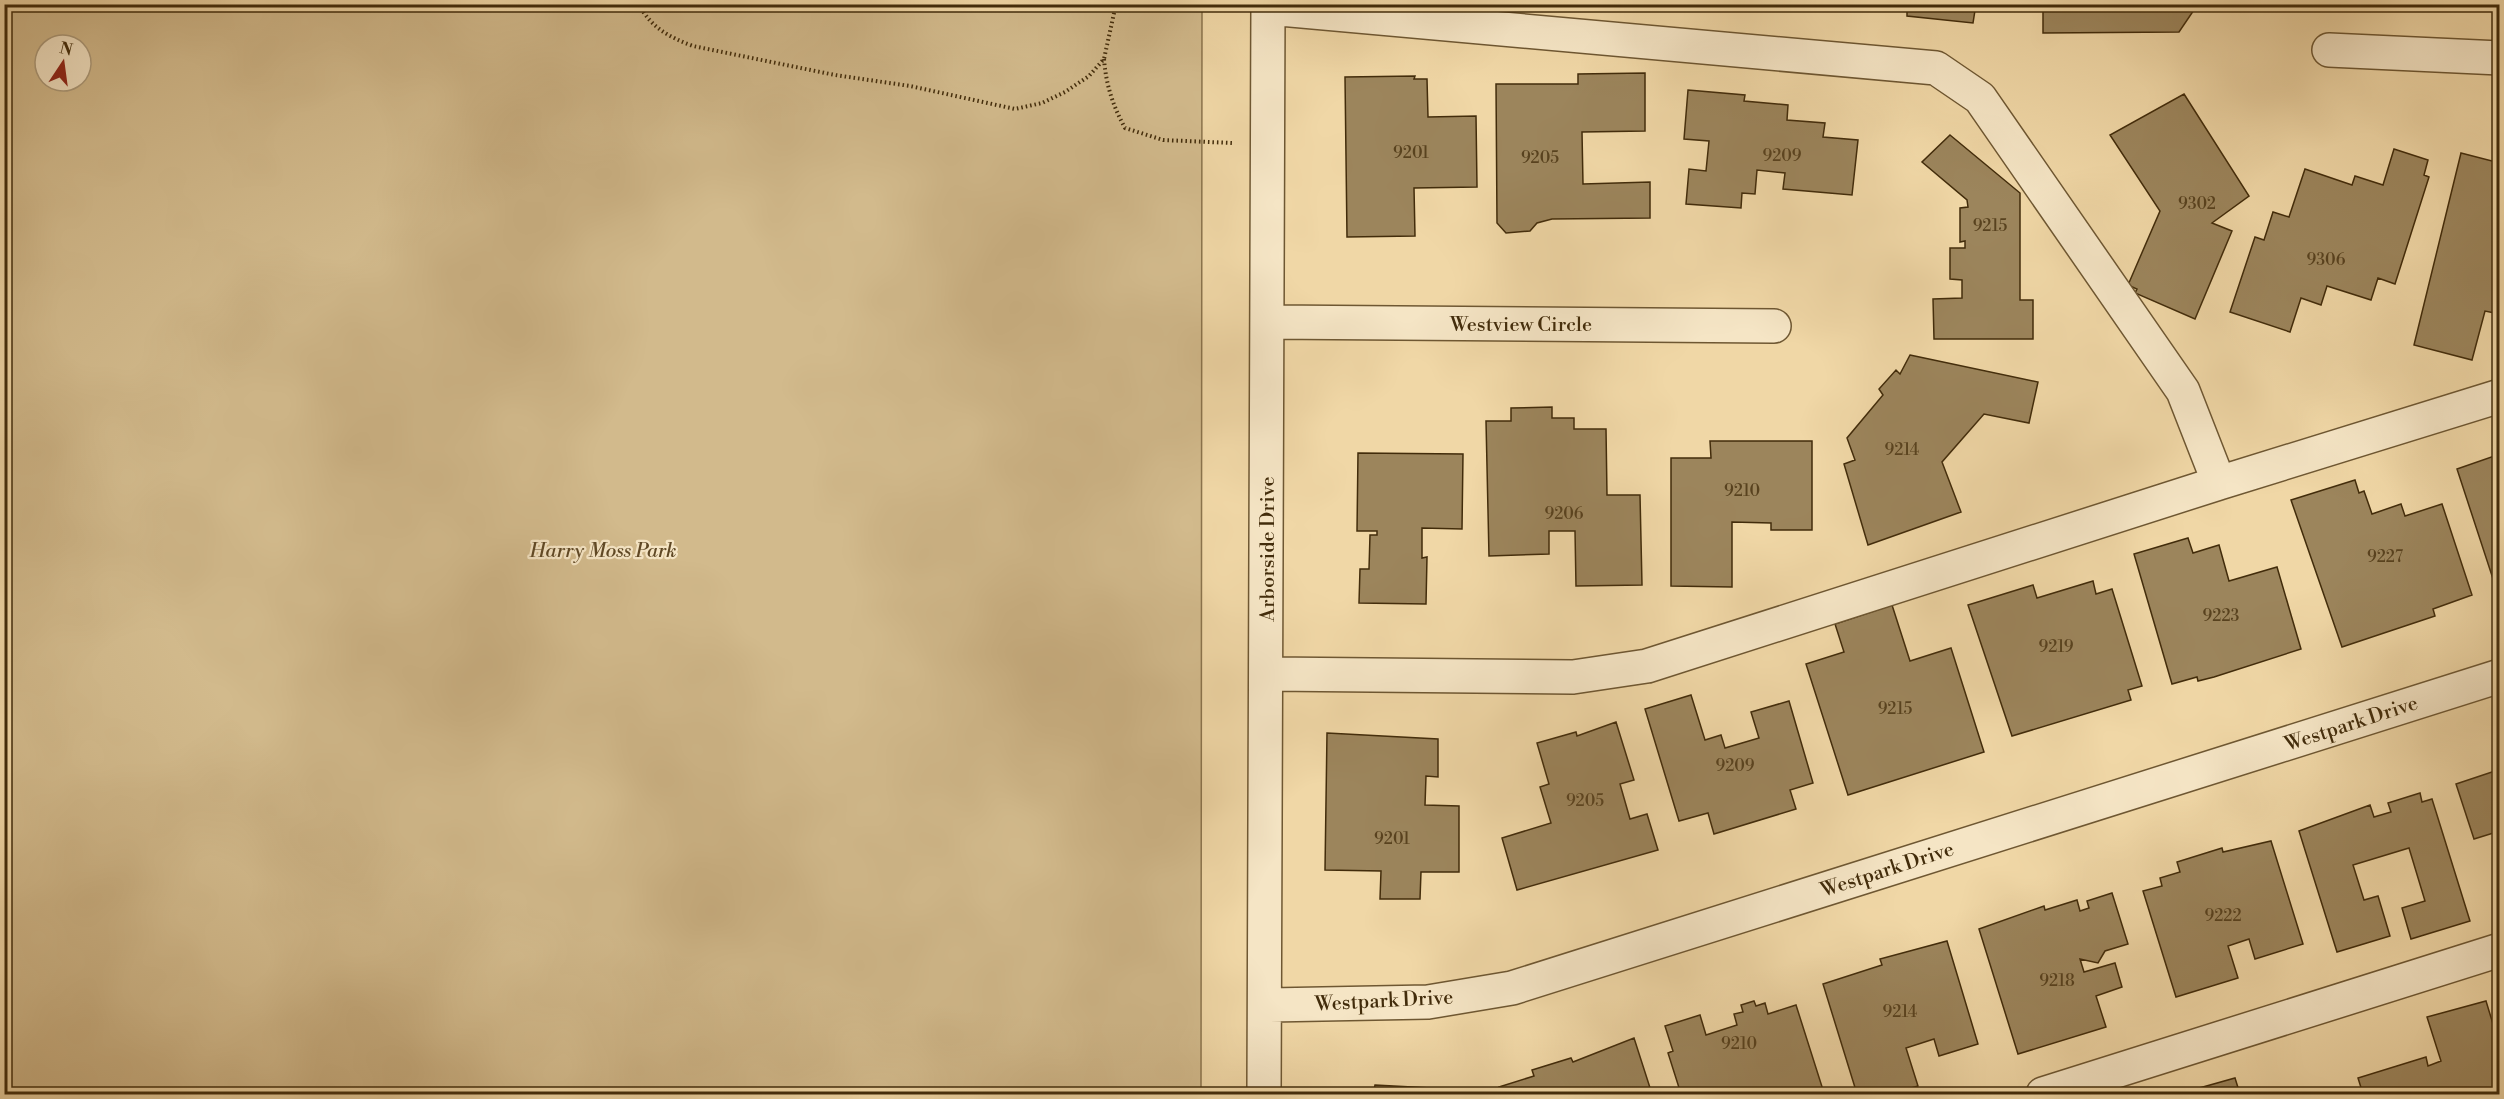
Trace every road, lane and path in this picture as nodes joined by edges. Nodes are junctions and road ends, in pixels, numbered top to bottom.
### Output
1 (639, 4) edge
2 (1116, 4) edge
3 (1268, 6) edge
4 (2328, 50) dead end
5 (1104, 58) junction
6 (2499, 58) edge
7 (1267, 144) junction
8 (1268, 322) junction
9 (1774, 326) dead end
10 (2499, 396) edge
11 (2219, 483) junction
12 (1266, 674) junction
13 (2499, 676) edge
14 (2499, 951) edge
15 (1264, 1005) junction
16 (1264, 1095) edge
17 (2043, 1095) edge

1 - 5 path
2 - 5 path
3 - 7 street, Arborside Drive
3 - 11 street
4 - 6 street
5 - 7 path
7 - 8 street, Arborside Drive
8 - 9 street, Westview Circle
8 - 12 street, Arborside Drive
10 - 11 street
11 - 12 street
12 - 15 street, Arborside Drive
13 - 15 street, Westpark Drive
14 - 17 street
15 - 16 street, Arborside Drive

